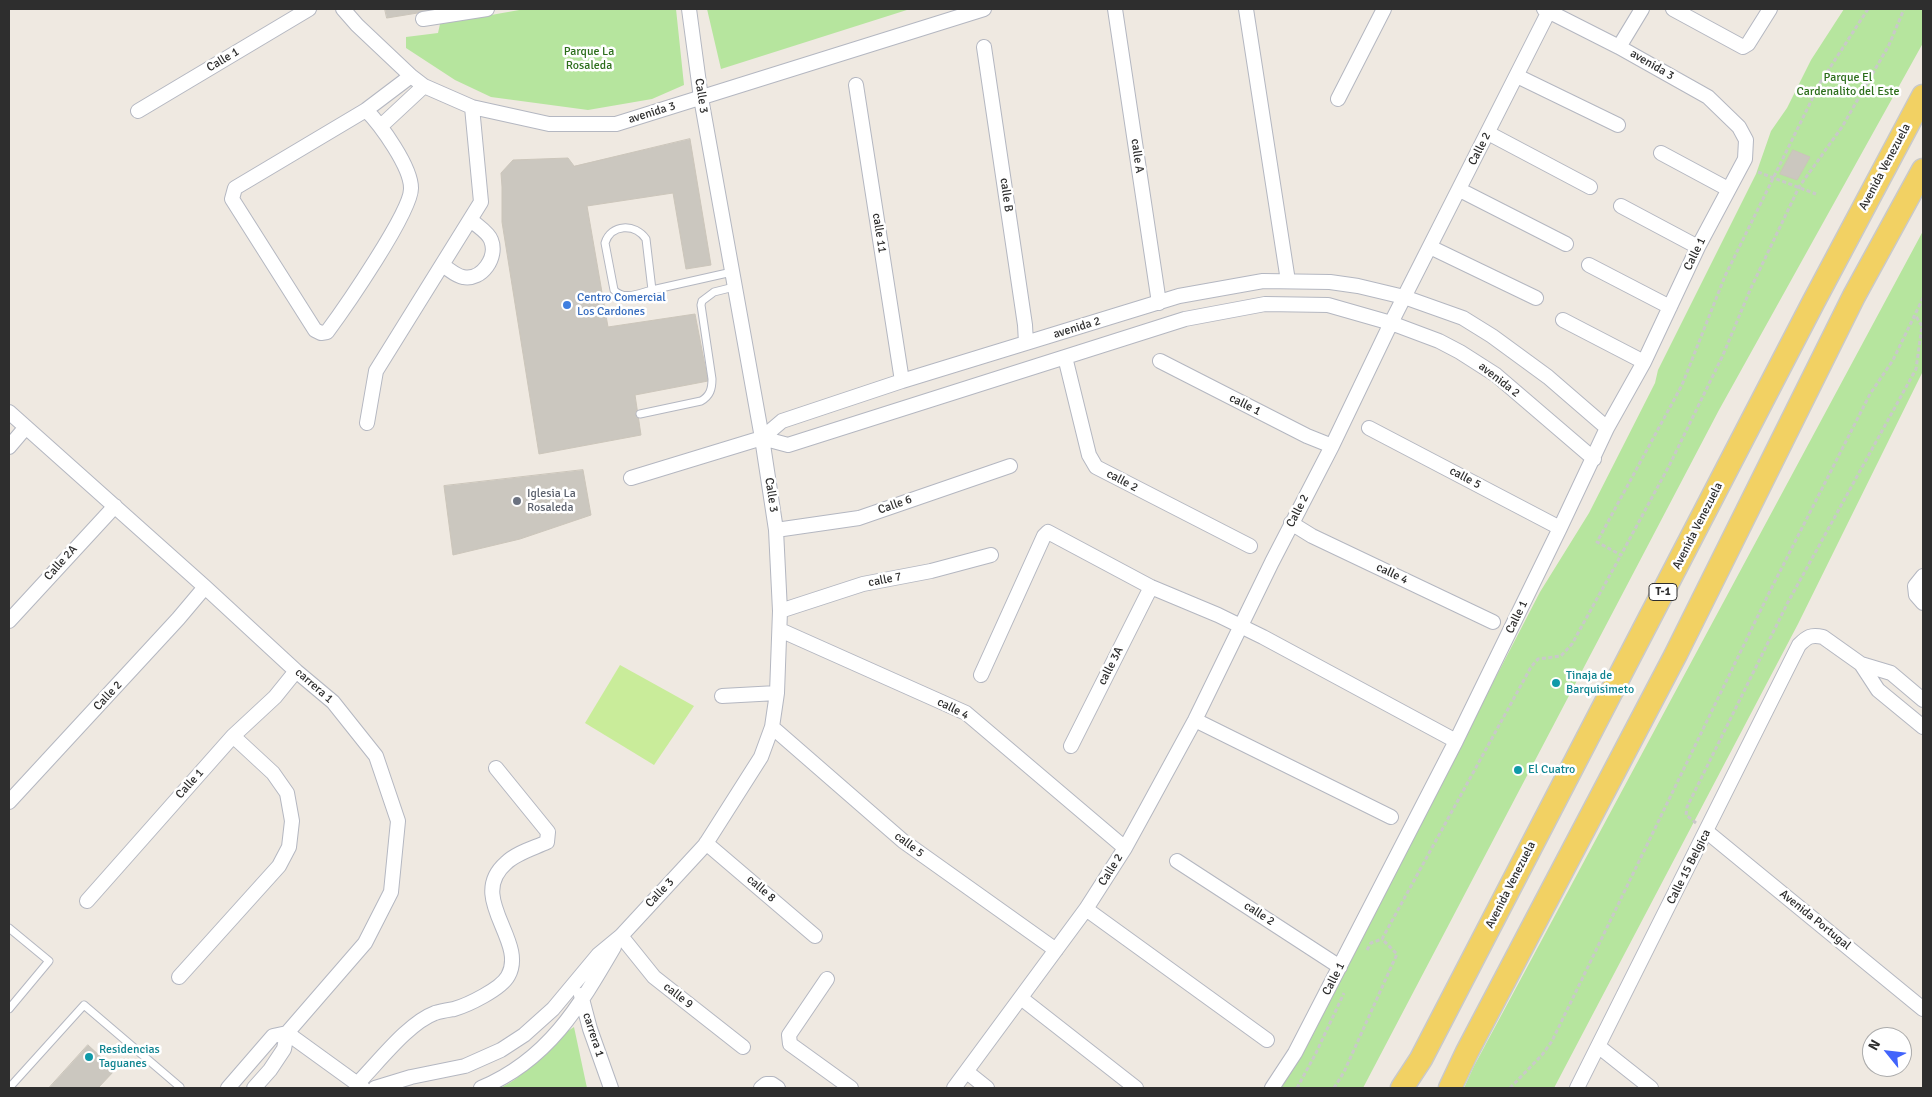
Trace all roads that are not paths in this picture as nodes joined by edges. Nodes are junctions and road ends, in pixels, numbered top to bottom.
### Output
1 (309, 9) edge
2 (343, 9) edge
3 (487, 9) edge
4 (688, 9) edge
5 (984, 9) edge
6 (1115, 9) edge
7 (1246, 9) edge
8 (1384, 9) edge
9 (1642, 9) edge
10 (1673, 9) edge
11 (1770, 9) edge
12 (1548, 10) edge
13 (423, 19) dead end
14 (984, 47) dead end
15 (1619, 47) junction
16 (412, 76) junction
17 (1518, 76) junction
18 (856, 85) dead end
19 (424, 86) junction
20 (1923, 96) edge
21 (701, 98) junction
22 (1338, 99) dead end
23 (472, 107) junction
24 (138, 110) dead end
25 (366, 110) junction
26 (1618, 125) dead end
27 (381, 126) junction
28 (1488, 133) junction
29 (1746, 140) joint
30 (1661, 153) dead end
31 (1923, 170) edge
32 (1590, 187) dead end
33 (1728, 189) junction
34 (1460, 190) junction
35 (1621, 206) dead end
36 (471, 220) junction
37 (1566, 244) dead end
38 (1430, 247) junction
39 (1698, 247) junction
40 (442, 265) junction
41 (1589, 265) dead end
42 (732, 272) junction
43 (1288, 281) junction
44 (734, 287) junction
45 (652, 290) junction
46 (1404, 297) junction
47 (1536, 298) dead end
48 (1159, 302) junction
49 (1670, 307) junction
50 (1563, 320) dead end
51 (1391, 323) junction
52 (1026, 343) junction
53 (1065, 358) junction
54 (1160, 361) dead end
55 (1644, 362) junction
56 (902, 381) junction
57 (9, 412) edge
58 (640, 414) dead end
59 (367, 423) dead end
60 (26, 427) junction
61 (1369, 428) dead end
62 (1607, 428) junction
63 (762, 438) junction
64 (1332, 446) junction
65 (9, 447) edge
66 (1594, 459) junction
67 (1010, 466) dead end
68 (631, 478) dead end
69 (115, 506) junction
70 (1292, 523) junction
71 (1560, 528) junction
72 (776, 530) junction
73 (1250, 546) dead end
74 (991, 555) dead end
75 (1923, 576) edge
76 (1151, 587) junction
77 (205, 588) junction
78 (1923, 603) edge
79 (780, 611) junction
80 (9, 621) edge
81 (1493, 622) dead end
82 (1241, 626) junction
83 (780, 630) junction
84 (1861, 664) junction
85 (296, 672) junction
86 (981, 675) dead end
87 (777, 693) junction
88 (722, 696) dead end
89 (1923, 700) edge
90 (1196, 720) junction
91 (772, 727) junction
92 (1923, 727) edge
93 (233, 736) junction
94 (1456, 740) junction
95 (1071, 746) dead end
96 (496, 768) dead end
97 (9, 802) edge
98 (1391, 817) dead end
99 (1706, 831) junction
100 (706, 843) junction
101 (1125, 848) junction
102 (1177, 861) dead end
103 (87, 901) dead end
104 (1086, 909) junction
105 (9, 928) edge
106 (620, 936) junction
107 (815, 936) dead end
108 (1056, 950) junction
109 (1340, 967) junction
110 (179, 977) dead end
111 (827, 979) dead end
112 (577, 980) junction
113 (1021, 998) junction
114 (583, 1001) junction
115 (9, 1009) edge
116 (1923, 1009) edge
117 (287, 1033) junction
118 (1267, 1040) dead end
119 (1598, 1046) junction
120 (743, 1047) dead end
121 (967, 1072) junction
122 (360, 1086) edge
123 (9, 1088) edge
124 (178, 1088) edge
125 (228, 1088) edge
126 (254, 1088) edge
127 (375, 1088) edge
128 (481, 1088) edge
129 (611, 1088) edge
130 (761, 1088) edge
131 (778, 1088) edge
132 (851, 1088) edge
133 (954, 1088) edge
134 (987, 1088) edge
135 (1136, 1088) edge
136 (1272, 1088) edge
137 (1402, 1088) edge
138 (1450, 1088) edge
139 (1577, 1088) edge
140 (1651, 1088) edge

1 - 24 street, Calle 1
2 - 16 street, avenida 3
3 - 13 street
4 - 21 street, Calle 3
5 - 21 street, avenida 3
6 - 48 street, calle A
7 - 43 street
8 - 22 street
9 - 15 street
10 - 11 street
12 - 15 street, avenida 3
12 - 17 street, Calle 2
14 - 52 street, calle B
15 - 29 street, avenida 3
16 - 19 street, avenida 3
16 - 25 street
17 - 26 street
17 - 28 street, Calle 2
18 - 56 street, calle 11
19 - 23 street, avenida 3
19 - 27 street
20 - 137 main road, Avenida Venezuela / T-1
21 - 23 street, avenida 3
21 - 42 street, Calle 3
23 - 36 street
25 - 27 street
25 - 27 street
28 - 32 street
28 - 34 street, Calle 2
29 - 33 street, Calle 1
30 - 33 street
31 - 138 main road
33 - 39 street, Calle 1
34 - 37 street
34 - 38 street, Calle 2
35 - 39 street
36 - 40 street
36 - 40 street
38 - 46 street, Calle 2
38 - 47 street
39 - 49 street, Calle 1
40 - 59 street
41 - 49 street
42 - 44 street, Calle 3
42 - 45 lane
43 - 46 street, avenida 2
43 - 48 street, avenida 2
44 - 58 lane
44 - 63 street, Calle 3
45 - 45 lane
46 - 51 street, Calle 2
46 - 62 street, avenida 2
48 - 52 street, avenida 2
49 - 55 street, Calle 1
50 - 55 street
51 - 53 street, avenida 2
51 - 64 street, Calle 2
51 - 66 street, avenida 2
52 - 56 street, avenida 2
53 - 63 street, avenida 2
53 - 73 street, calle 2
54 - 64 street, calle 1
55 - 62 street, Calle 1
56 - 63 street, avenida 2
57 - 60 street, carrera 1
60 - 65 street
60 - 69 street, carrera 1
61 - 71 street, calle 5
62 - 66 street, Calle 1
63 - 68 street
63 - 72 street, Calle 3
64 - 70 street, Calle 2
66 - 71 street, Calle 1
67 - 72 street, Calle 6
69 - 77 street, carrera 1
69 - 80 street, Calle 2A
70 - 81 street, calle 4
70 - 82 street, Calle 2
71 - 94 street, Calle 1
72 - 79 street, Calle 3
74 - 79 street, calle 7
75 - 78 street
76 - 82 street
76 - 86 street
76 - 95 street, calle 3A
77 - 85 street, carrera 1
77 - 97 street, Calle 2
79 - 83 street, Calle 3
82 - 90 street, Calle 2
82 - 94 street
83 - 87 street, Calle 3
83 - 101 street, calle 4
84 - 89 street
84 - 92 street
84 - 99 street, Calle 15 Belgica
85 - 93 street, Calle 1
85 - 117 street, carrera 1
87 - 88 street
87 - 91 street, Calle 3
90 - 98 street
90 - 101 street, Calle 2
91 - 100 street, Calle 3
91 - 108 street, calle 5
93 - 103 street, Calle 1
93 - 110 street
94 - 109 street, Calle 1
96 - 122 street
99 - 116 street, Avenida Portugal
99 - 119 street, Calle 15 Belgica
100 - 106 street, Calle 3
100 - 107 street, calle 8
101 - 104 street, Calle 2
102 - 109 street, calle 2
104 - 108 street, Calle 2
104 - 118 street
105 - 115 lane
106 - 112 street
106 - 114 street
106 - 120 street, calle 9
108 - 113 street, Calle 2
109 - 136 street, Calle 1
111 - 132 street
112 - 114 street, carrera 1
112 - 127 street
113 - 121 street, Calle 2
113 - 135 street
114 - 128 street
114 - 129 street, carrera 1
117 - 122 street
117 - 125 street
117 - 126 street
119 - 139 street, Calle 15 Belgica
119 - 140 street
121 - 133 street, Calle 2
121 - 134 street
123 - 124 lane
130 - 131 street

